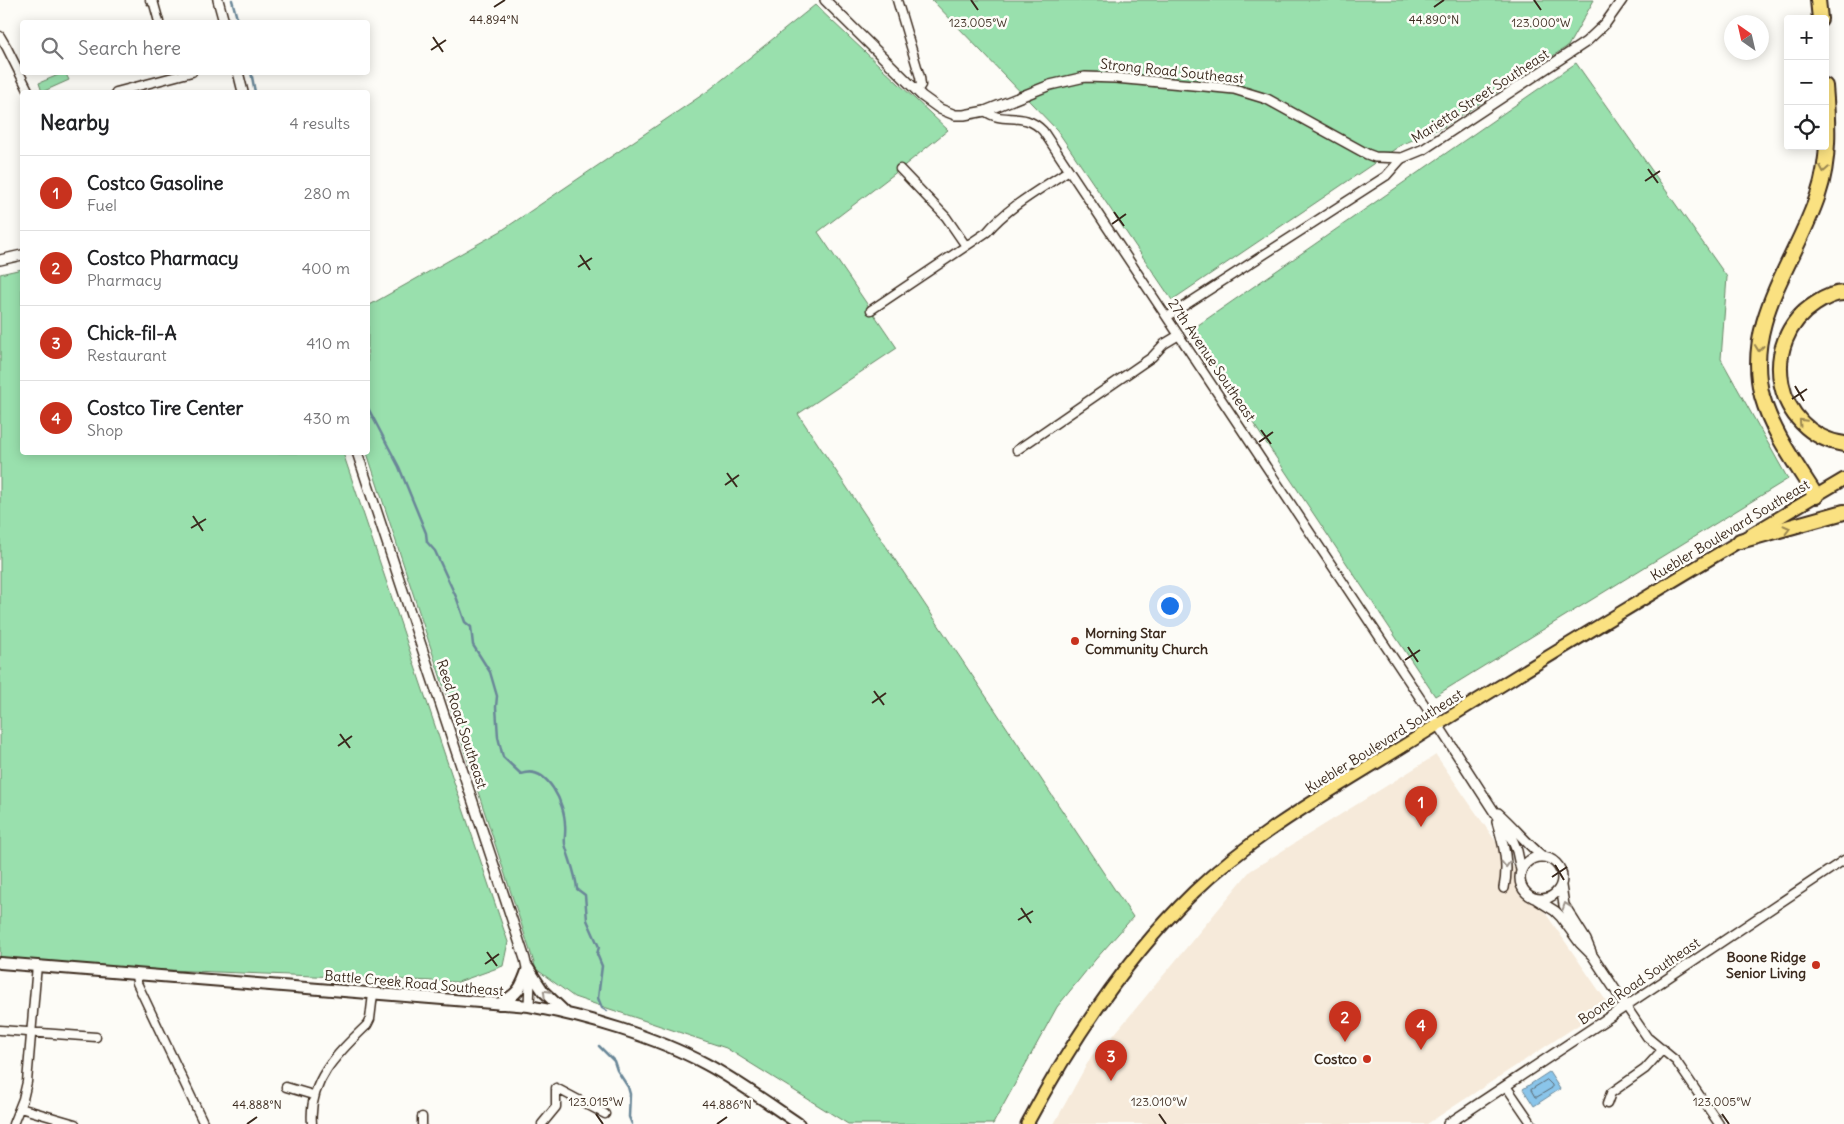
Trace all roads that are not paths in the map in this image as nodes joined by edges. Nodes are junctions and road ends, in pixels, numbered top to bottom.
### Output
1 (150, 0) edge
2 (218, 0) edge
3 (825, 0) edge
4 (896, 0) edge
5 (1622, 0) edge
6 (1818, 0) edge
7 (1820, 15) edge
8 (158, 20) edge
9 (223, 20) edge
10 (0, 36) edge
11 (20, 74) edge
12 (20, 75) edge
13 (173, 75) edge
14 (239, 75) edge
15 (28, 90) edge
16 (123, 90) edge
17 (242, 90) edge
18 (917, 91) junction
19 (1826, 105) edge
20 (985, 112) junction
21 (1402, 158) junction
22 (900, 169) dead end
23 (1070, 170) junction
24 (966, 246) junction
25 (20, 255) edge
26 (0, 260) edge
27 (1844, 292) edge
28 (871, 310) dead end
29 (1167, 316) junction
30 (1179, 335) junction
31 (1844, 444) edge
32 (1017, 450) dead end
33 (358, 455) edge
34 (1844, 479) edge
35 (1816, 496) junction
36 (1844, 512) edge
37 (1740, 541) junction
38 (1438, 725) junction
39 (1493, 807) junction
40 (1542, 856) junction
41 (1844, 860) edge
42 (1521, 870) junction
43 (1561, 886) junction
44 (1504, 888) dead end
45 (1536, 899) junction
46 (1592, 955) junction
47 (0, 962) edge
48 (37, 965) junction
49 (528, 968) junction
50 (136, 974) junction
51 (373, 994) junction
52 (498, 1004) junction
53 (529, 1006) junction
54 (1626, 1006) junction
55 (568, 1014) junction
56 (0, 1030) edge
57 (32, 1032) junction
58 (96, 1037) dead end
59 (1663, 1049) junction
60 (1506, 1086) junction
61 (286, 1087) dead end
62 (313, 1096) junction
63 (1607, 1104) dead end
64 (20, 1108) junction
65 (605, 1114) dead end
66 (13, 1124) edge
67 (75, 1124) edge
68 (204, 1124) edge
69 (312, 1124) edge
70 (542, 1124) edge
71 (799, 1124) edge
72 (1027, 1124) edge
73 (1448, 1124) edge
74 (1532, 1124) edge
75 (1719, 1124) edge

1 - 8 street
2 - 9 street
3 - 18 street, Strong Road Southeast
4 - 18 street
5 - 21 street, Marietta Street Southeast
6 - 7 highway
10 - 11 street
12 - 15 street
13 - 16 street
14 - 17 street
18 - 20 street, Strong Road Southeast
19 -> 35 highway
20 - 21 street, Strong Road Southeast
20 - 23 street, 27th Avenue Southeast
21 - 29 street, Marietta Street Southeast
22 - 24 street
23 - 24 street
23 - 29 street, 27th Avenue Southeast
24 - 28 street
25 - 26 street
31 -> 27 highway
29 - 30 street, 27th Avenue Southeast
30 - 32 street
30 - 38 street, 27th Avenue Southeast
33 - 49 street, Reed Road Southeast
34 - 35 main road, Kuebler Boulevard Southeast
35 - 37 main road, Kuebler Boulevard Southeast
37 -> 36 highway
37 - 38 main road, Kuebler Boulevard Southeast
38 - 39 street, 27th Avenue Southeast
38 - 72 main road, Kuebler Boulevard Southeast
39 - 40 street, 27th Avenue Southeast
39 - 42 street, 27th Avenue Southeast
39 -> 44 street
40 - 42 street
40 - 43 street
41 - 54 street, Boone Road Southeast
42 - 45 street
43 - 45 street
46 -> 43 street
45 - 46 street
46 - 54 street
47 - 48 main road, Battle Creek Road Southeast
48 - 50 main road, Battle Creek Road Southeast
48 - 57 street
49 - 52 main road
49 - 53 street, Reed Road Southeast
55 -> 49 main road
50 - 51 main road, Battle Creek Road Southeast
50 - 68 street
51 - 52 main road, Battle Creek Road Southeast
51 - 62 street
52 - 53 main road, Battle Creek Road Southeast
53 - 55 main road, Battle Creek Road Southeast
54 - 59 street
54 - 60 street, Boone Road Southeast
55 - 71 main road, Battle Creek Road Southeast
56 - 57 street
57 - 58 street
57 - 64 street
59 - 63 street
59 - 75 street
60 - 73 street, Boone Road Southeast
60 - 74 street
61 - 62 street
62 - 69 street
64 - 66 street
64 - 67 street
65 - 70 street

